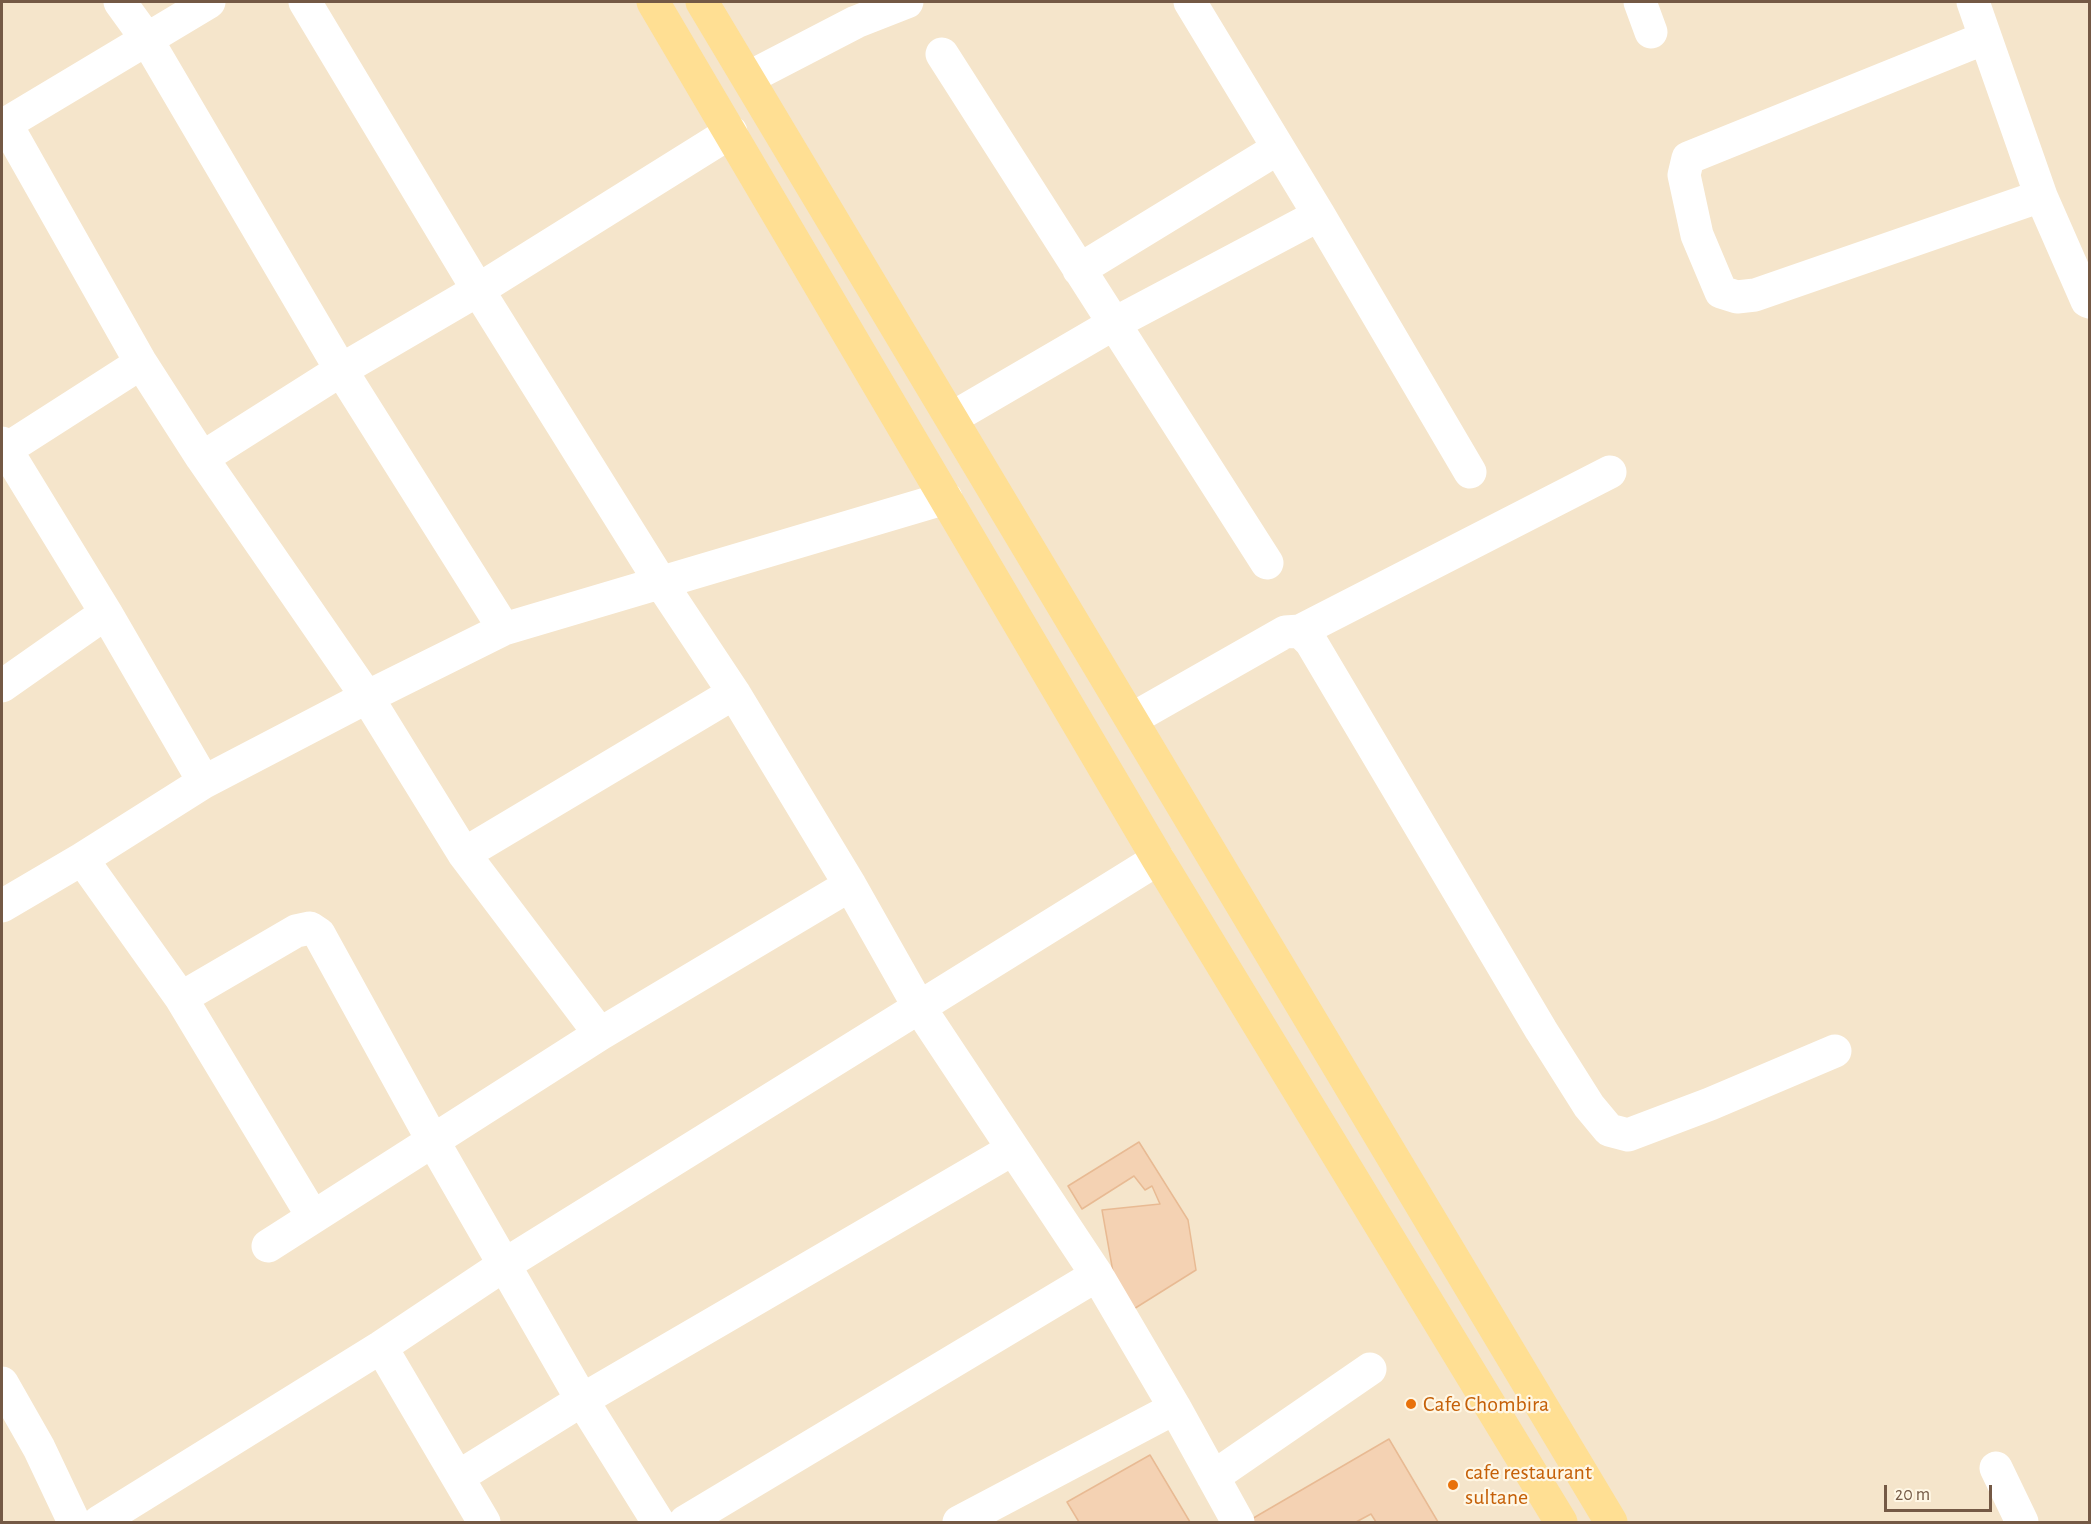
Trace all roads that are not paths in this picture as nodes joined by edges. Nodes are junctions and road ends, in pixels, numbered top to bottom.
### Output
1 (120, 2) edge
2 (209, 2) edge
3 (305, 2) edge
4 (653, 2) edge
5 (702, 2) edge
6 (907, 2) edge
7 (1190, 2) edge
8 (1640, 2) edge
9 (1973, 2) edge
10 (1651, 32) dead end
11 (146, 38) junction
12 (1985, 38) junction
13 (942, 54) dead end
14 (748, 78) junction
15 (4, 125) edge
16 (731, 132) junction
17 (1277, 149) junction
18 (2041, 196) junction
19 (1319, 215) junction
20 (1079, 270) junction
21 (478, 290) junction
22 (2090, 302) edge
23 (1115, 323) junction
24 (141, 363) junction
25 (341, 370) junction
26 (952, 418) junction
27 (3, 448) edge
28 (202, 458) junction
29 (1470, 472) dead end
30 (1610, 472) dead end
31 (946, 498) junction
32 (1267, 563) dead end
33 (662, 583) junction
34 (106, 613) junction
35 (504, 629) junction
36 (1300, 631) junction
37 (2, 686) edge
38 (734, 693) junction
39 (368, 697) junction
40 (1132, 719) junction
41 (204, 782) junction
42 (464, 854) junction
43 (82, 859) junction
44 (1158, 859) junction
45 (850, 885) junction
46 (2, 906) edge
47 (182, 998) junction
48 (919, 1007) junction
49 (600, 1034) junction
50 (1835, 1051) dead end
51 (433, 1141) junction
52 (1013, 1149) junction
53 (313, 1216) junction
54 (268, 1246) dead end
55 (504, 1265) junction
56 (1097, 1275) junction
57 (381, 1347) junction
58 (1370, 1369) dead end
59 (2, 1383) edge
60 (582, 1400) junction
61 (1175, 1408) junction
62 (1996, 1468) dead end
63 (458, 1477) junction
64 (1213, 1477) junction
65 (74, 1522) edge
66 (99, 1522) edge
67 (484, 1522) edge
68 (658, 1522) edge
69 (686, 1522) edge
70 (959, 1522) edge
71 (1238, 1522) edge
72 (1561, 1522) edge
73 (1611, 1522) edge
74 (2022, 1522) edge

1 - 11 street
2 - 11 street
3 - 21 street
4 - 16 main road
5 - 14 main road
6 - 14 street
7 - 17 street
8 - 10 street
9 - 12 street
11 - 15 street
11 - 25 street
12 - 18 street
12 - 18 street
13 - 20 street
14 - 26 main road
15 - 24 street
16 - 21 street
16 - 31 main road
17 - 19 street
17 - 20 street
18 - 22 street
19 - 23 street
19 - 29 street
20 - 23 street
21 - 25 street
21 - 33 street
23 - 26 street
23 - 32 street
24 - 27 street
24 - 28 street
25 - 28 street
25 - 35 street
26 - 40 main road
27 - 34 street
28 - 39 street
30 - 36 street
31 - 33 street
31 - 44 main road
33 - 35 street
33 - 38 street
34 - 37 street
34 - 41 street
35 - 39 street
36 - 40 street
36 - 50 street
38 - 42 street
38 - 45 street
39 - 41 street
39 - 42 street
40 - 73 main road
41 - 43 street
42 - 49 street
43 - 46 street
43 - 47 street
44 - 48 street
44 - 72 main road
45 - 48 street
45 - 49 street
47 - 51 street
47 - 53 street
48 - 52 street
48 - 55 street
49 - 51 street
51 - 53 street
51 - 55 street
52 - 56 street
52 - 60 street
53 - 54 street
55 - 57 street
55 - 60 street
56 - 61 street
56 - 69 street
57 - 63 street
57 - 66 street
58 - 64 street
59 - 65 street
60 - 63 street
60 - 68 street
61 - 64 street
61 - 70 street
62 - 74 street
63 - 67 street
64 - 71 street

